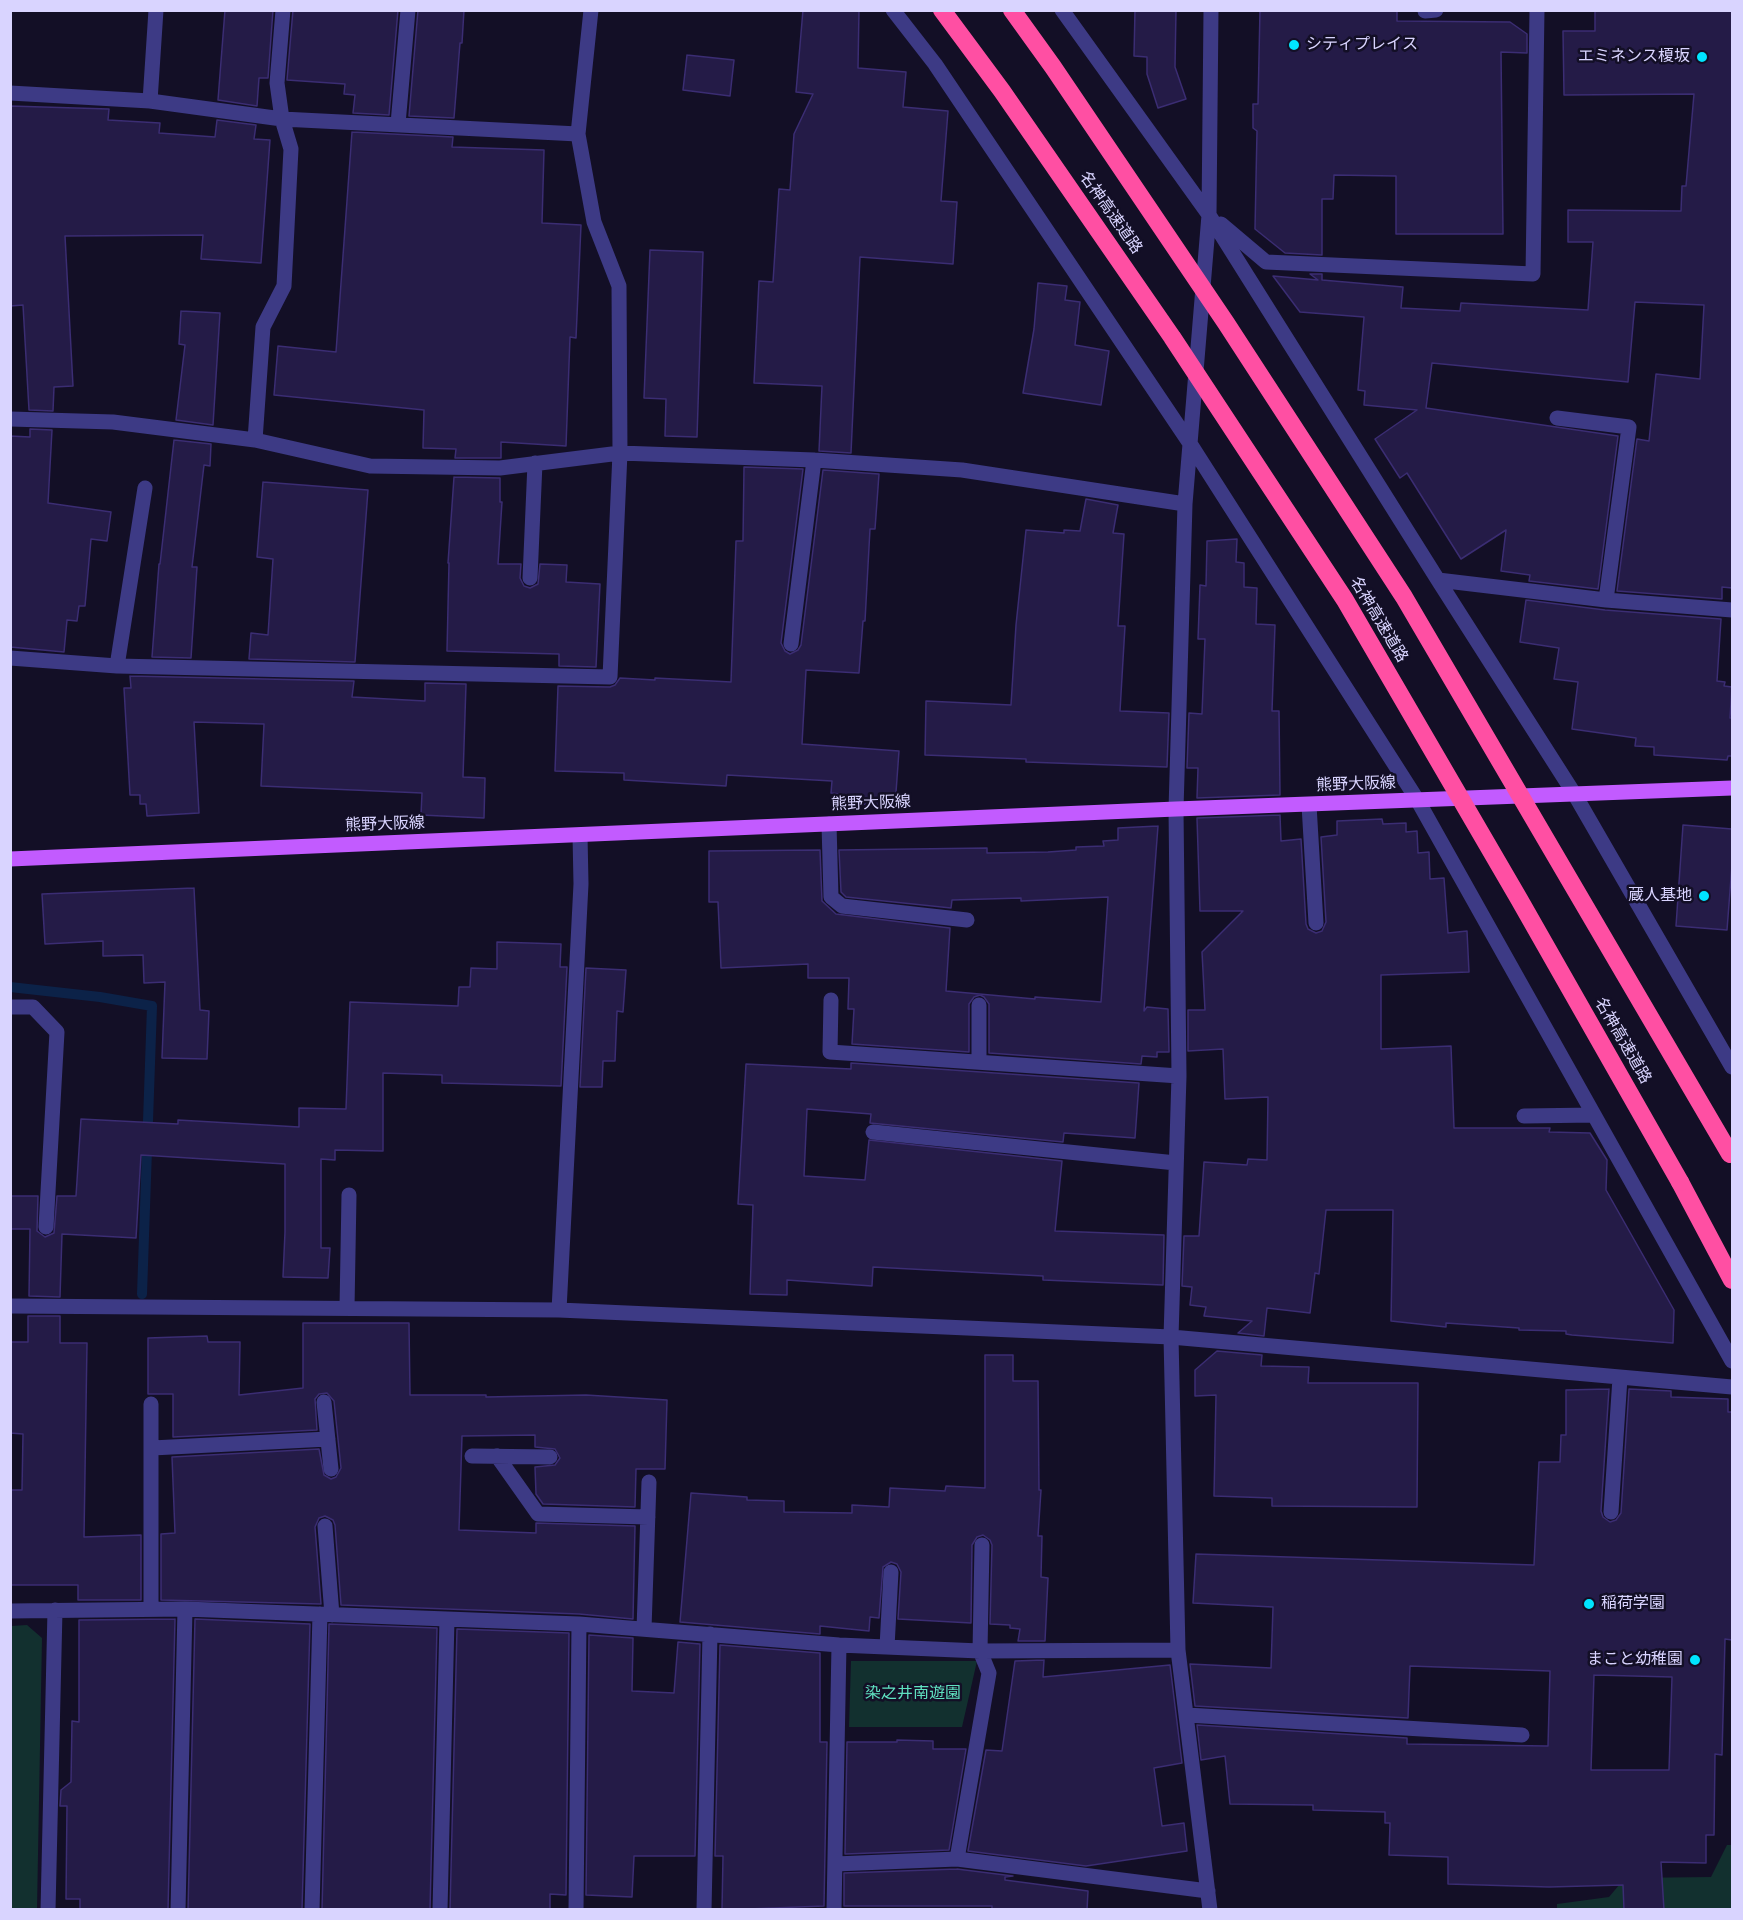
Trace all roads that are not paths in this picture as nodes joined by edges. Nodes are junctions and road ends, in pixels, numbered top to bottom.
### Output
1 (156, 10) edge
2 (283, 10) edge
3 (408, 10) edge
4 (591, 10) edge
5 (893, 10) edge
6 (942, 10) edge
7 (1012, 10) edge
8 (1062, 10) edge
9 (1211, 10) edge
10 (1436, 10) edge
11 (1537, 10) edge
12 (1425, 11) edge
13 (10, 93) edge
14 (150, 101) junction
15 (282, 119) junction
16 (398, 124) junction
17 (578, 134) junction
18 (1209, 215) junction
19 (10, 418) edge
20 (1557, 418) dead end
21 (255, 440) junction
22 (1191, 445) junction
23 (620, 453) junction
24 (814, 460) junction
25 (535, 463) junction
26 (145, 488) dead end
27 (1185, 504) junction
28 (530, 578) dead end
29 (1438, 580) junction
30 (1606, 600) junction
31 (1732, 610) edge
32 (791, 644) dead end
33 (10, 658) edge
34 (117, 666) junction
35 (1732, 788) edge
36 (1575, 795) junction
37 (1418, 801) junction
38 (1309, 805) junction
39 (1176, 809) junction
40 (828, 824) junction
41 (580, 835) junction
42 (10, 859) edge
43 (967, 920) dead end
44 (1316, 923) dead end
45 (831, 1000) dead end
46 (979, 1005) dead end
47 (10, 1007) edge
48 (979, 1062) junction
49 (1732, 1067) edge
50 (1179, 1076) junction
51 (1594, 1115) junction
52 (1524, 1116) dead end
53 (873, 1132) dead end
54 (1732, 1159) edge
55 (1176, 1163) junction
56 (350, 1195) dead end
57 (46, 1227) dead end
58 (1732, 1280) edge
59 (10, 1306) edge
60 (347, 1308) junction
61 (559, 1310) junction
62 (1171, 1337) junction
63 (1732, 1361) edge
64 (1620, 1378) junction
65 (1732, 1388) edge
66 (324, 1402) dead end
67 (151, 1404) dead end
68 (328, 1439) junction
69 (152, 1448) junction
70 (472, 1456) dead end
71 (497, 1456) junction
72 (550, 1457) dead end
73 (331, 1469) dead end
74 (649, 1482) dead end
75 (1611, 1512) dead end
76 (648, 1517) junction
77 (325, 1526) dead end
78 (982, 1545) dead end
79 (891, 1572) dead end
80 (185, 1609) junction
81 (55, 1610) junction
82 (151, 1610) junction
83 (10, 1611) edge
84 (326, 1615) junction
85 (447, 1619) junction
86 (579, 1624) junction
87 (644, 1629) junction
88 (710, 1634) junction
89 (839, 1645) junction
90 (887, 1647) junction
91 (1178, 1650) junction
92 (980, 1651) junction
93 (1187, 1715) junction
94 (1522, 1735) dead end
95 (957, 1859) junction
96 (835, 1864) junction
97 (1208, 1891) junction
98 (48, 1910) edge
99 (178, 1910) edge
100 (312, 1910) edge
101 (440, 1910) edge
102 (576, 1910) edge
103 (704, 1910) edge
104 (834, 1910) edge
105 (1210, 1910) edge

1 - 14 street
2 - 15 street
3 - 16 street
4 - 17 street
5 - 22 street
6 - 58 highway, 名神高速道路, bridge
7 - 54 highway, 名神高速道路, bridge
8 - 18 street
9 - 18 street
10 - 12 street
11 - 18 street
13 - 14 street
14 - 15 street
15 - 16 street
15 - 21 street
16 - 17 street
17 - 23 street
18 - 22 street
18 - 29 street
19 - 21 street
20 - 30 street
21 - 25 street
22 - 27 street
22 - 37 street
23 - 24 street
23 - 25 street
23 - 34 street
24 - 27 street
24 - 32 street
25 - 28 street
26 - 34 street
27 - 39 street
29 - 30 street
29 - 36 street
30 - 31 street
33 - 34 street
35 - 36 main road, 熊野大阪線
36 - 37 main road, 熊野大阪線
36 - 49 street
37 - 38 main road, 熊野大阪線
37 - 51 street
38 - 39 main road, 熊野大阪線
38 - 44 street
39 - 40 main road, 熊野大阪線
39 - 50 street
40 - 41 main road, 熊野大阪線
40 - 43 street
41 - 42 main road, 熊野大阪線
41 - 61 street
45 - 48 street
46 - 48 street
47 - 57 street
48 - 50 street
50 - 55 street
51 - 52 street
51 - 63 street
53 - 55 street
55 - 62 street
56 - 60 street
59 - 60 street
60 - 61 street
61 - 62 street
62 - 64 street
62 - 91 street
64 - 65 street
64 - 75 street
66 - 68 street
67 - 69 street
68 - 69 street
68 - 73 street
69 - 82 street
70 - 71 street
71 - 72 street
71 - 76 street
74 - 76 street
76 - 87 street
77 - 84 street
78 - 92 street
79 - 90 street
80 - 82 street
80 - 84 street
80 - 99 street
81 - 82 street
81 - 83 street
81 - 98 street
84 - 85 street
84 - 100 street
85 - 86 street
85 - 101 street
86 - 87 street
86 - 102 street
87 - 88 street
88 - 89 street
88 - 103 street
89 - 90 street
89 - 96 street
90 - 92 street
91 - 92 street
91 - 93 street
92 - 95 street
93 - 94 street
93 - 97 street
95 - 96 street
95 - 97 street
96 - 104 street
97 - 105 street

